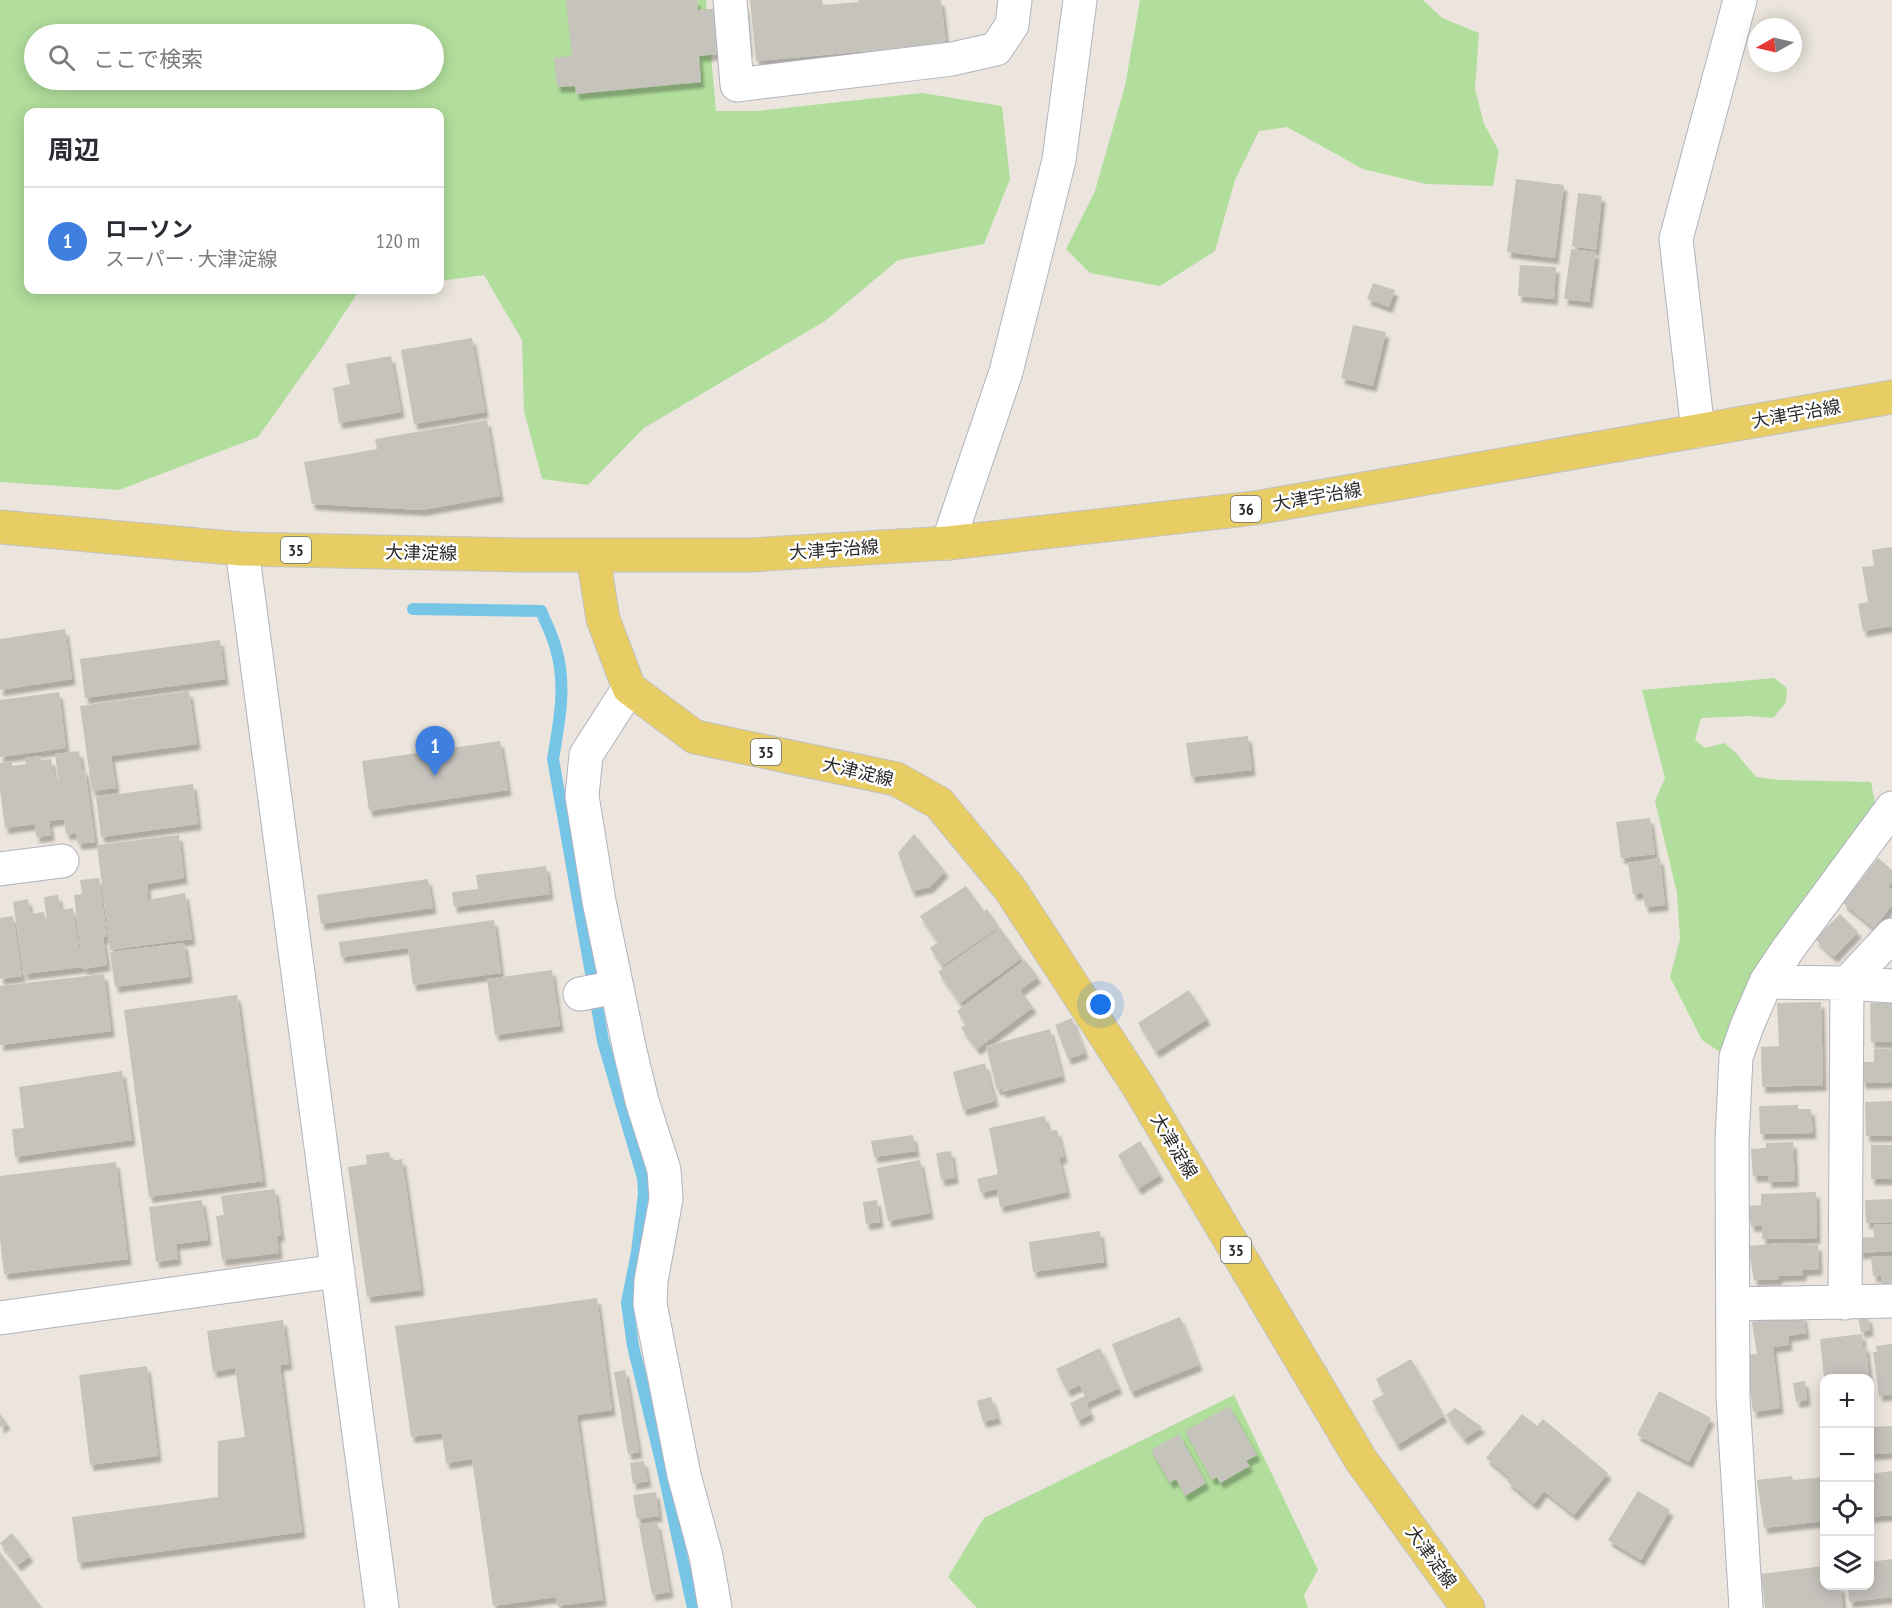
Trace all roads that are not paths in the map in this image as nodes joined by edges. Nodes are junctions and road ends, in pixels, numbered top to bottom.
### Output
1 (730, 0) edge
2 (1015, 0) edge
3 (1080, 0) edge
4 (1740, 0) edge
5 (1892, 397) edge
6 (1698, 431) junction
7 (0, 527) edge
8 (948, 543) junction
9 (242, 549) junction
10 (593, 556) junction
11 (629, 688) junction
12 (1892, 808) edge
13 (62, 861) dead end
14 (0, 869) edge
15 (1892, 935) edge
16 (1766, 982) junction
17 (1847, 983) junction
18 (1892, 986) edge
19 (338, 1270) junction
20 (1892, 1301) edge
21 (1845, 1303) junction
22 (1734, 1305) junction
23 (0, 1318) edge
24 (382, 1608) edge
25 (715, 1608) edge
26 (1468, 1608) edge
27 (1746, 1608) edge

1 - 2 street
3 - 8 street
4 - 6 street
5 - 6 main road, 大津宇治線 / 36
6 - 8 main road, 大津宇治線 / 36
7 - 9 main road, 大津淀線 / 35
8 - 10 main road, 大津宇治線 / 36
9 - 10 main road, 大津淀線 / 35
9 - 19 street
10 - 11 main road
11 - 25 street
11 - 26 main road, 大津淀線 / 35
12 - 16 street
13 - 14 street
15 - 17 street
16 - 17 street
16 - 22 street
17 - 18 street
17 - 21 street
19 - 23 street
19 - 24 street
20 - 21 street
21 - 22 street
22 - 27 street

